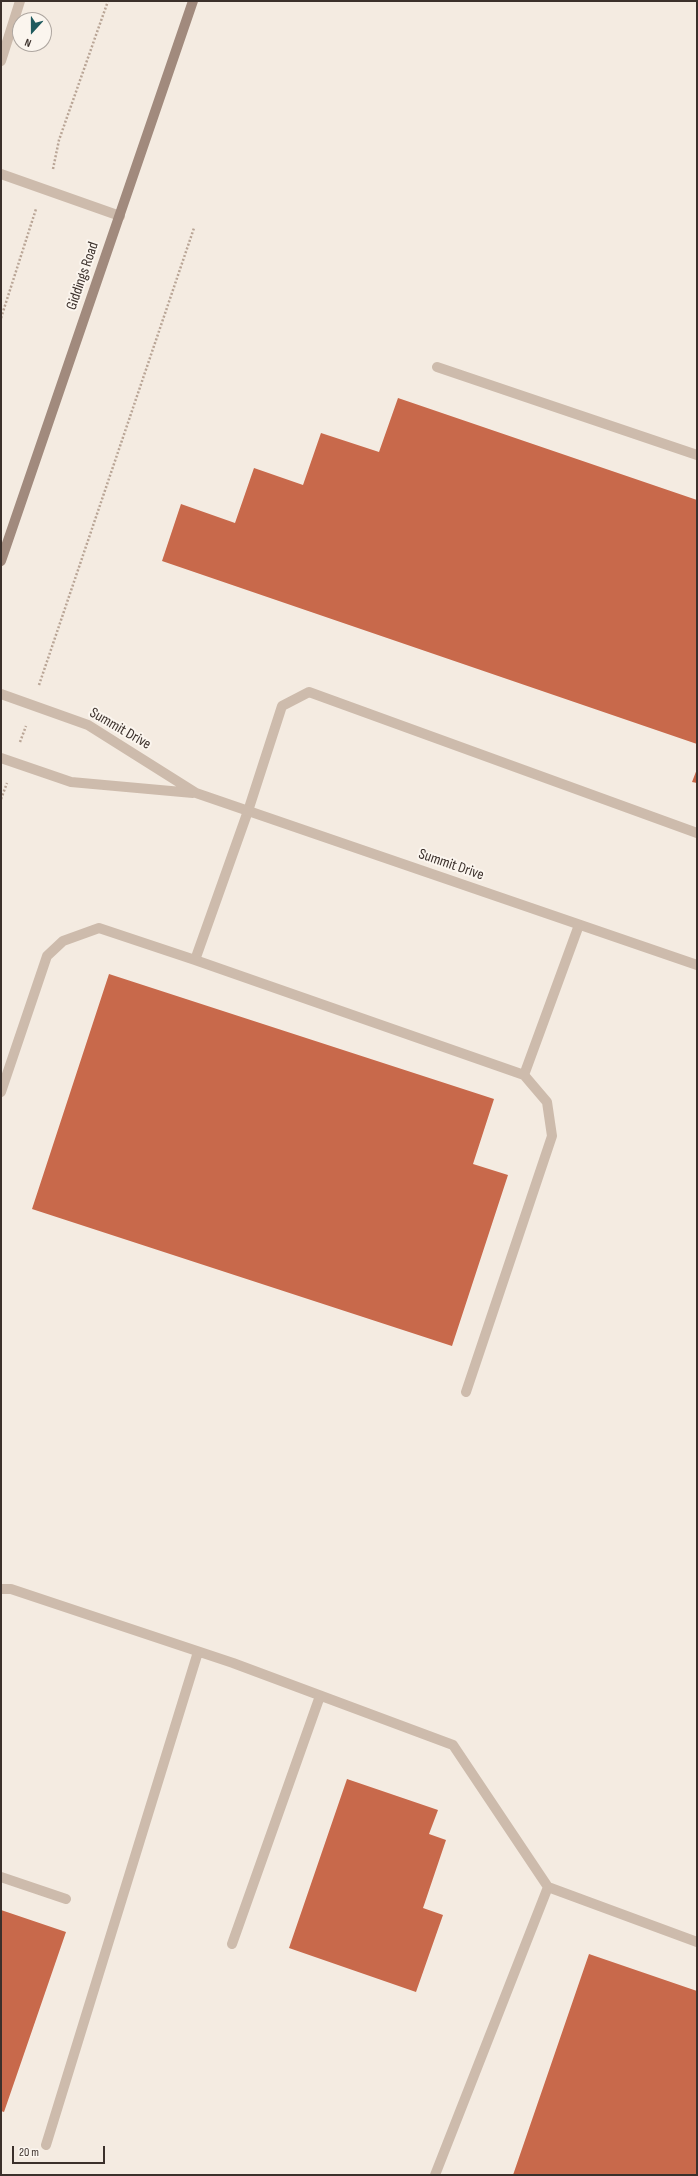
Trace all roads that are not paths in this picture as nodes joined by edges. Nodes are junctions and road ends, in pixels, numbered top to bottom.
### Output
1 (20, 1) edge
2 (194, 1) edge
3 (1, 61) edge
4 (1, 174) edge
5 (120, 216) junction
6 (437, 367) dead end
7 (697, 455) edge
8 (1, 561) edge
9 (1, 694) edge
10 (1, 758) edge
11 (196, 793) junction
12 (248, 811) junction
13 (697, 833) edge
14 (579, 925) junction
15 (195, 960) junction
16 (697, 965) edge
17 (524, 1075) junction
18 (1, 1092) edge
19 (466, 1392) dead end
20 (1, 1589) edge
21 (198, 1652) junction
22 (320, 1696) junction
23 (1, 1877) edge
24 (548, 1887) junction
25 (66, 1899) dead end
26 (697, 1942) edge
27 (232, 1944) dead end
28 (46, 2145) dead end
29 (435, 2175) edge

1 - 3 street
2 - 5 street, Giddings Road
4 - 5 street
5 - 8 street, Giddings Road
6 - 7 street
9 - 11 street, Summit Drive
10 - 11 street, Summit Drive
11 - 12 street, Summit Drive
12 - 13 street
12 - 14 street, Summit Drive
12 - 15 street
14 - 16 street, Summit Drive
14 - 17 street
15 - 17 street
15 - 18 street
17 - 19 street
20 - 21 street
21 - 22 street
21 - 28 street
22 - 24 street
22 - 27 street
23 - 25 street
24 - 26 street
24 - 29 street

